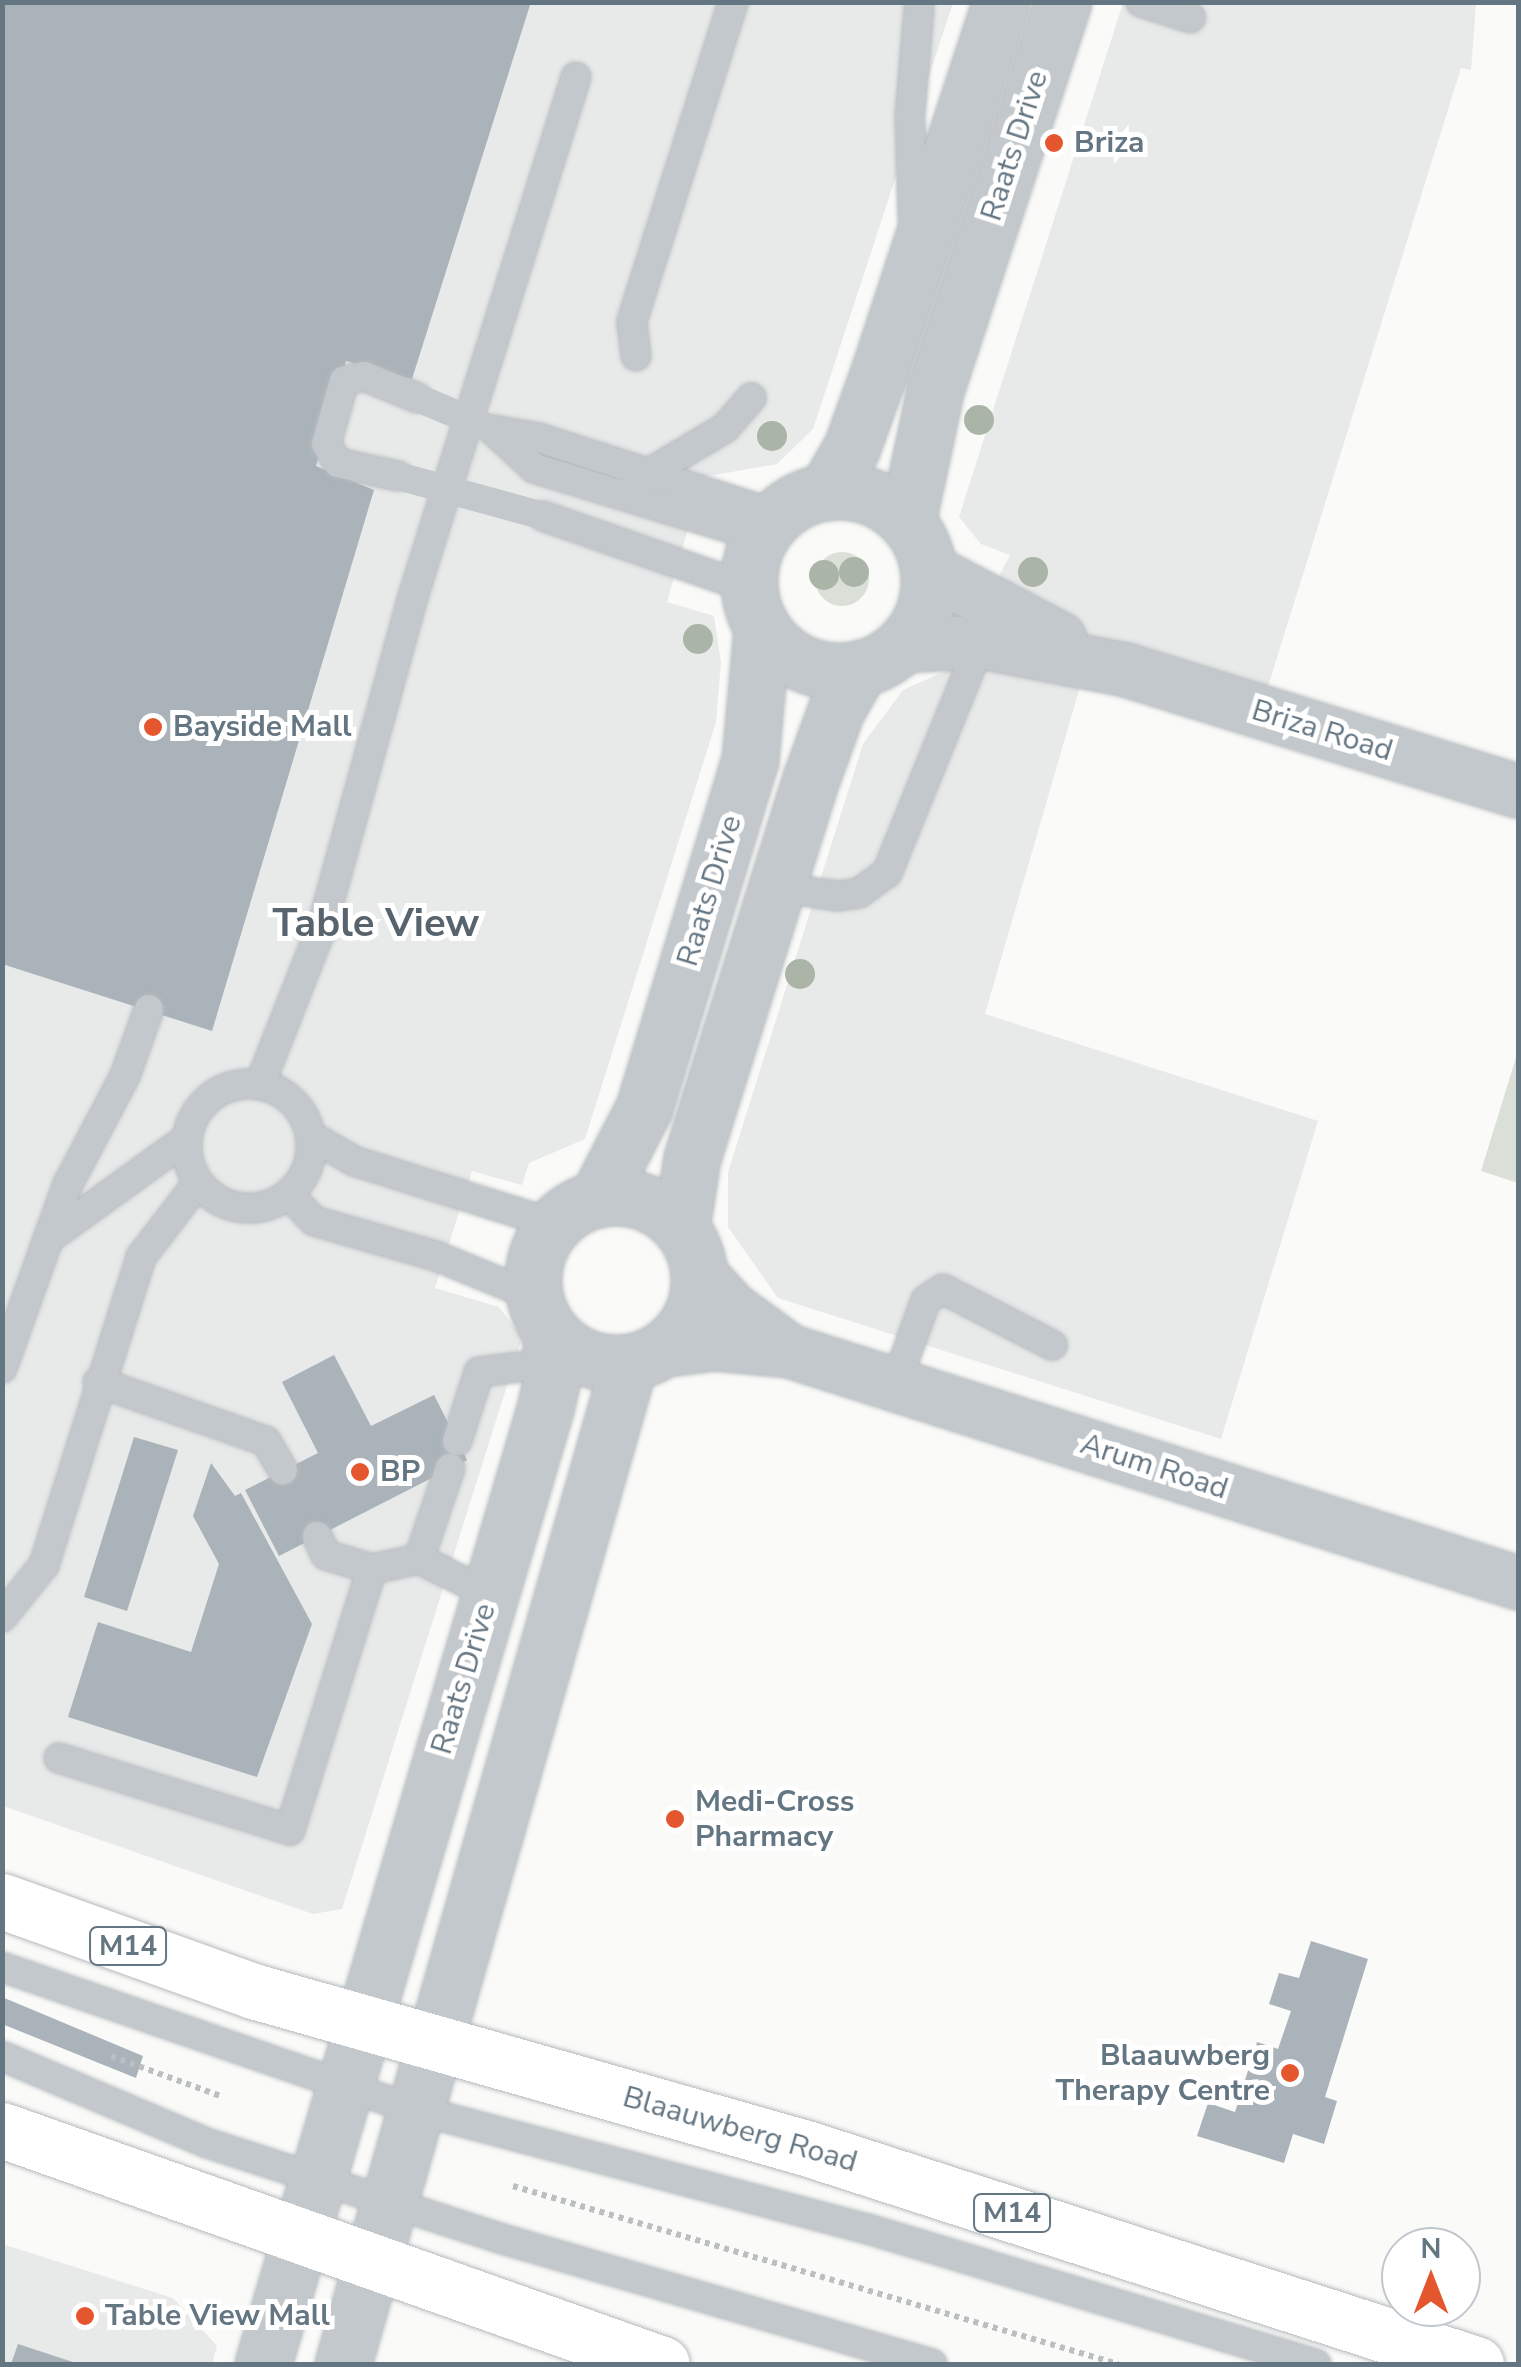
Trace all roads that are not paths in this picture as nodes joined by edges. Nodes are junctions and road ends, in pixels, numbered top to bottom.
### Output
1 (733, 2) edge
2 (1001, 2) edge
3 (1062, 2) edge
4 (1141, 2) edge
5 (918, 8) dead end
6 (1191, 18) dead end
7 (576, 77) dead end
8 (914, 265) junction
9 (636, 356) dead end
10 (751, 398) dead end
11 (492, 430) junction
12 (634, 484) junction
13 (918, 546) junction
14 (775, 552) junction
15 (981, 642) junction
16 (881, 657) junction
17 (1126, 670) junction
18 (1518, 791) edge
19 (776, 887) junction
20 (148, 1009) dead end
21 (260, 1084) junction
22 (311, 1136) junction
23 (186, 1139) junction
24 (197, 1184) junction
25 (288, 1194) junction
26 (576, 1211) junction
27 (48, 1239) junction
28 (690, 1251) junction
29 (545, 1330) junction
30 (1052, 1344) dead end
31 (789, 1351) junction
32 (645, 1357) junction
33 (2, 1368) edge
34 (98, 1382) junction
35 (895, 1384) junction
36 (283, 1471) dead end
37 (317, 1536) dead end
38 (419, 1559) junction
39 (372, 1568) junction
40 (1518, 1583) edge
41 (489, 1594) junction
42 (2, 1617) edge
43 (59, 1758) dead end
44 (2, 1901) edge
45 (2, 1967) edge
46 (360, 2024) junction
47 (432, 2043) junction
48 (2, 2056) edge
49 (342, 2084) junction
50 (413, 2110) junction
51 (2, 2130) edge
52 (316, 2177) junction
53 (390, 2203) junction
54 (300, 2238) junction
55 (374, 2266) junction
56 (263, 2364) edge
57 (342, 2364) edge
58 (662, 2364) edge
59 (932, 2364) edge
60 (1316, 2364) edge
61 (1476, 2364) edge

1 - 9 lane
2 - 8 street, Raats Drive
3 - 13 street, Raats Drive
4 - 6 lane
5 - 8 lane
7 - 21 lane
8 - 14 street, Raats Drive
10 - 12 lane
11 - 12 lane
11 - 12 lane
11 - 14 lane, bridge
12 - 14 lane
13 - 14 street
13 - 16 street
13 - 17 street, Briza Road
14 - 16 street
14 - 26 street, Raats Drive
15 - 16 street, Briza Road
15 - 17 street, Briza Road
15 - 19 lane
16 - 19 street, Raats Drive
17 - 18 street, Briza Road
19 - 28 street, Raats Drive
20 - 27 lane
21 - 22 lane
21 - 23 lane
22 - 25 lane
22 - 26 lane
23 - 24 lane
23 - 27 lane
24 - 25 lane
24 - 34 lane
25 - 29 lane
26 - 28 street
26 - 29 street
27 - 33 lane
28 - 31 street, Arum Road
28 - 32 street
29 - 32 street
29 - 38 lane
29 - 41 street, Raats Drive
30 - 35 lane
31 - 32 street, Arum Road
31 - 35 street, Arum Road
32 - 47 street
34 - 36 lane
34 - 42 lane
35 - 40 street, Arum Road
37 - 39 lane
38 - 39 lane
38 - 41 lane
39 - 43 lane
41 - 46 street, Raats Drive
44 - 46 main road, Blaauwberg Road / M14
45 - 49 lane
46 - 47 main road, Blaauwberg Road / M14
46 - 49 street, Raats Drive
47 - 50 street
47 - 61 main road, Blaauwberg Road / M14
48 - 52 lane
49 - 50 lane
49 - 52 street, Raats Drive
50 - 53 street
50 - 60 lane
51 - 54 main road
52 - 53 lane
52 - 54 street, Raats Drive
53 - 55 street
53 - 59 lane
54 - 55 main road
54 - 56 street, Raats Drive
55 - 57 street
55 - 58 main road

